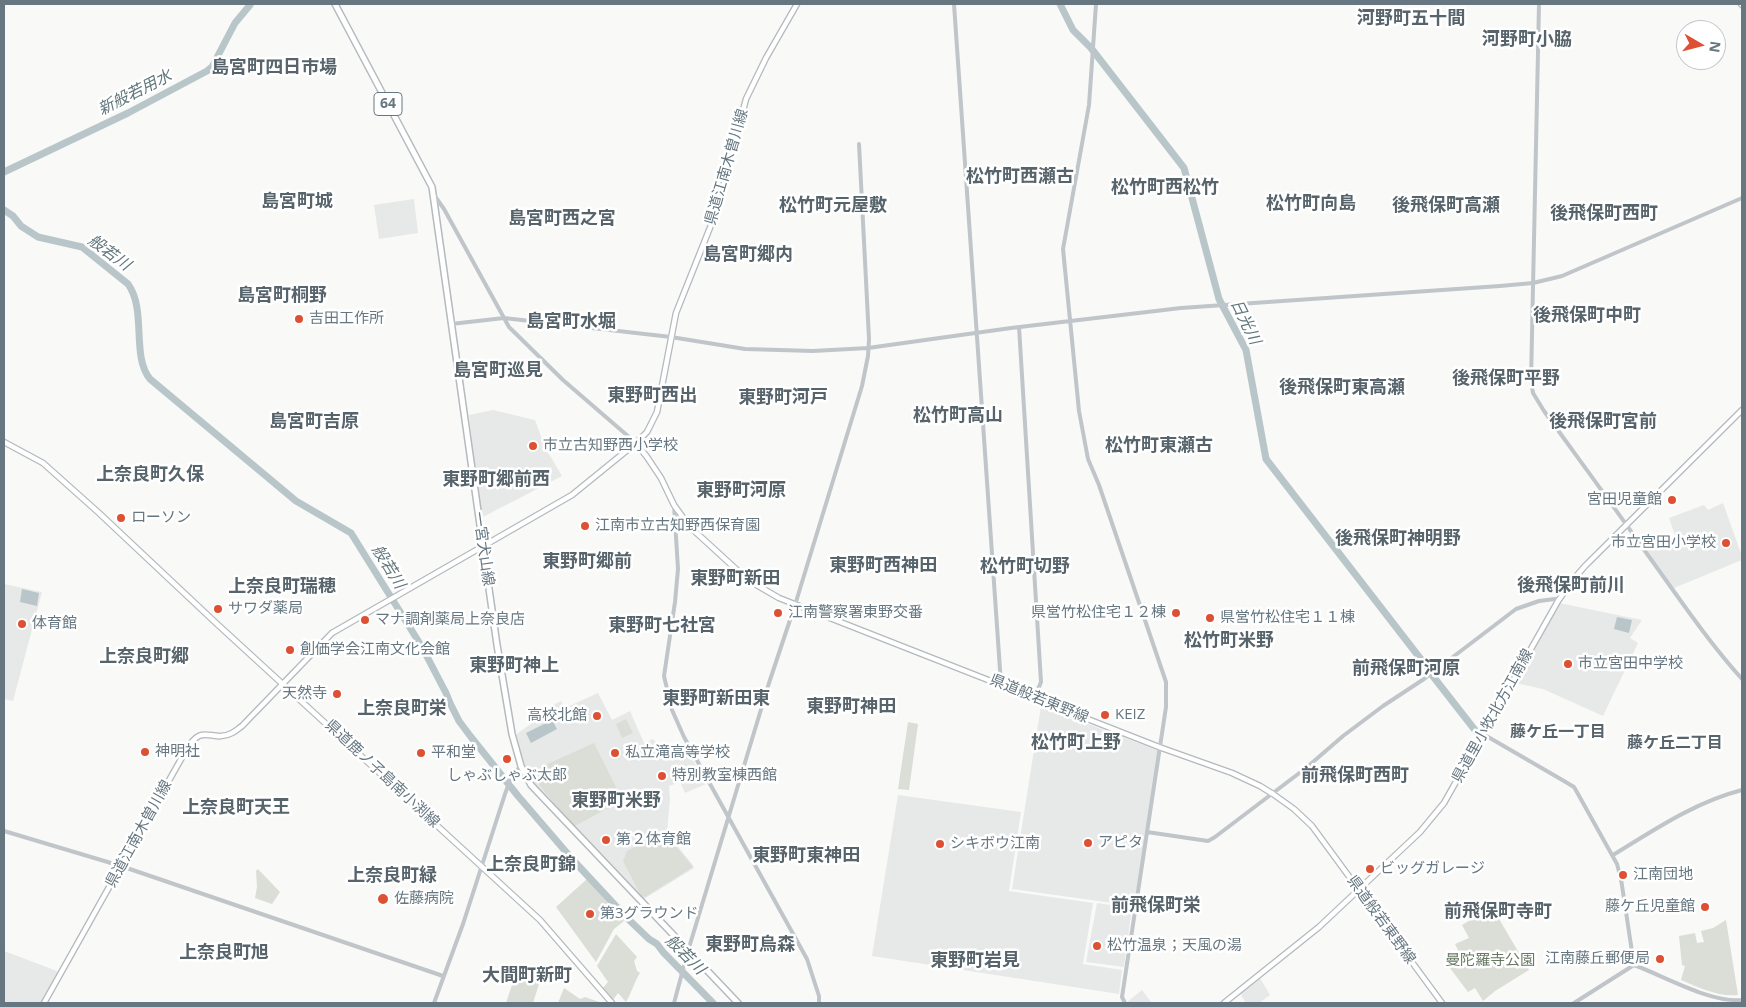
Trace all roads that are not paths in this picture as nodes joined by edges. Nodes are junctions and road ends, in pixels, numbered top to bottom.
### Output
1 (335, 4) edge
2 (797, 4) edge
3 (954, 4) edge
4 (1096, 4) edge
5 (1539, 4) edge
6 (858, 144) dead end
7 (433, 194) junction
8 (1742, 198) edge
9 (1533, 283) junction
10 (504, 318) junction
11 (1069, 321) junction
12 (451, 324) junction
13 (1019, 327) junction
14 (976, 334) junction
15 (670, 337) junction
16 (868, 348) junction
17 (1742, 410) edge
18 (4, 442) edge
19 (636, 443) junction
20 (674, 505) junction
21 (1627, 525) junction
22 (482, 547) junction
23 (1558, 601) junction
24 (795, 605) junction
25 (1742, 679) edge
26 (282, 683) junction
27 (1001, 684) junction
28 (1035, 697) junction
29 (1483, 734) junction
30 (1160, 747) junction
31 (521, 766) junction
32 (1742, 790) edge
33 (1273, 794) junction
34 (729, 817) junction
35 (4, 831) edge
36 (1147, 832) junction
37 (1613, 855) junction
38 (121, 866) junction
39 (481, 866) junction
40 (1360, 890) junction
41 (688, 951) junction
42 (1634, 965) junction
43 (443, 976) junction
44 (1742, 1000) edge
45 (44, 1003) edge
46 (434, 1003) edge
47 (612, 1003) edge
48 (674, 1003) edge
49 (738, 1003) edge
50 (819, 1003) edge
51 (1125, 1003) edge
52 (1224, 1003) edge
53 (1442, 1003) edge
54 (1574, 1003) edge

1 - 7 main road, 一宮犬山線 / 64
2 - 15 main road, 県道江南木曽川線
3 - 14 street
4 - 11 street
5 - 9 street
6 - 16 street
7 - 10 street
7 - 12 main road, 一宮犬山線 / 64
8 - 9 street
9 - 11 street
9 - 21 street
10 - 12 street
10 - 15 street
10 - 19 street
11 - 13 street
11 - 30 street
12 - 22 main road, 一宮犬山線 / 64
13 - 14 street
13 - 28 street
14 - 16 street
14 - 27 street
15 - 16 street
15 - 19 main road, 県道江南木曽川線
16 - 24 street
17 - 21 main road, 県道里小牧北方江南線
18 - 26 main road, 県道鹿ノ子島南小渕線
19 - 20 main road, 県道般若東野線
19 - 22 main road, 県道江南木曽川線
20 - 24 main road, 県道般若東野線
20 - 34 street
21 - 23 main road, 県道里小牧北方江南線
21 - 25 street
22 - 26 main road, 県道江南木曽川線
22 - 31 main road, 一宮犬山線 / 64
23 - 29 main road, 県道里小牧北方江南線
23 - 33 street
24 - 27 main road, 県道般若東野線
24 - 34 street
26 - 38 main road, 県道江南木曽川線
26 - 39 main road, 県道鹿ノ子島南小渕線
27 - 28 main road, 県道般若東野線
28 - 30 main road, 県道般若東野線
29 - 37 street
29 - 40 main road, 県道里小牧北方江南線
30 - 33 main road, 県道般若東野線
30 - 36 street
31 - 39 street
31 - 41 main road, 一宮犬山線 / 64
32 - 37 street
33 - 36 street
33 - 40 main road, 県道般若東野線
34 - 41 street
34 - 50 street
35 - 38 street
36 - 51 street
37 - 42 street
38 - 43 street
38 - 45 main road, 県道江南木曽川線
39 - 43 street
39 - 47 main road, 県道鹿ノ子島南小渕線
40 - 52 main road, 県道里小牧北方江南線
40 - 53 main road, 県道般若東野線
41 - 48 street
41 - 49 main road, 一宮犬山線 / 64
42 - 44 street
42 - 54 street
43 - 46 street

